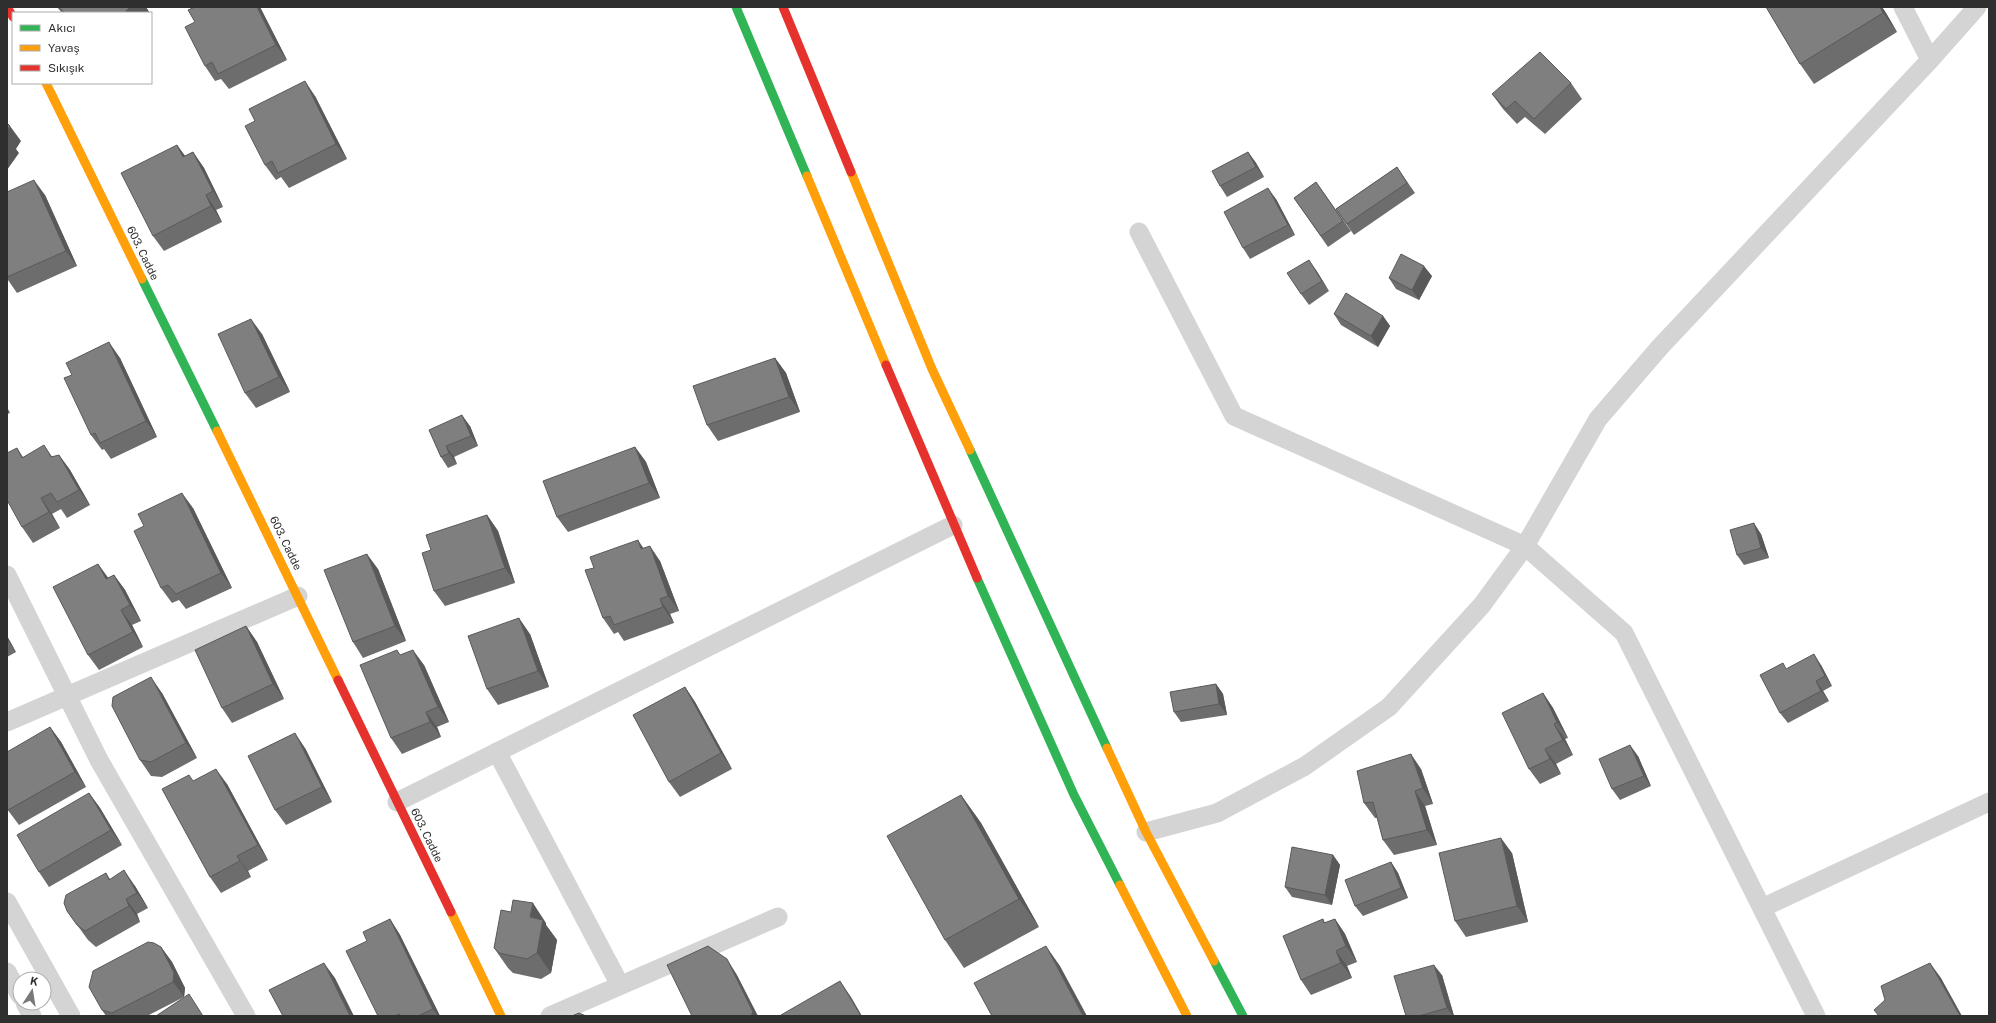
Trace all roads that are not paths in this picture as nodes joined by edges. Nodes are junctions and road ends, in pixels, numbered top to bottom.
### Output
1 (736, 7) edge
2 (783, 7) edge
3 (1903, 7) edge
4 (1977, 7) edge
5 (1930, 60) junction
6 (46, 84) edge
7 (1139, 232) dead end
8 (953, 525) junction
9 (1525, 546) junction
10 (7, 575) edge
11 (298, 596) junction
12 (67, 695) junction
13 (7, 722) edge
14 (497, 752) junction
15 (398, 802) junction
16 (1989, 802) edge
17 (1146, 832) junction
18 (7, 902) edge
19 (1762, 908) junction
20 (778, 917) dead end
21 (7, 972) edge
22 (12, 981) edge
23 (620, 985) junction
24 (71, 1016) edge
25 (246, 1016) edge
26 (501, 1016) edge
27 (550, 1016) edge
28 (1187, 1016) edge
29 (1243, 1016) edge
30 (1816, 1016) edge

1 - 8 main road
2 - 17 main road
3 - 5 street
4 - 5 street
5 - 9 street
6 - 11 main road, 603. Cadde
7 - 9 street
8 - 14 street
8 - 28 main road
9 - 17 street
9 - 19 street
10 - 12 street
11 - 12 street
11 - 15 main road, 603. Cadde
12 - 13 street
12 - 25 street
14 - 15 street
14 - 23 street
15 - 26 main road, 603. Cadde
16 - 19 street
17 - 29 main road
18 - 24 street
19 - 30 street
20 - 23 street
21 - 22 street
23 - 27 street

